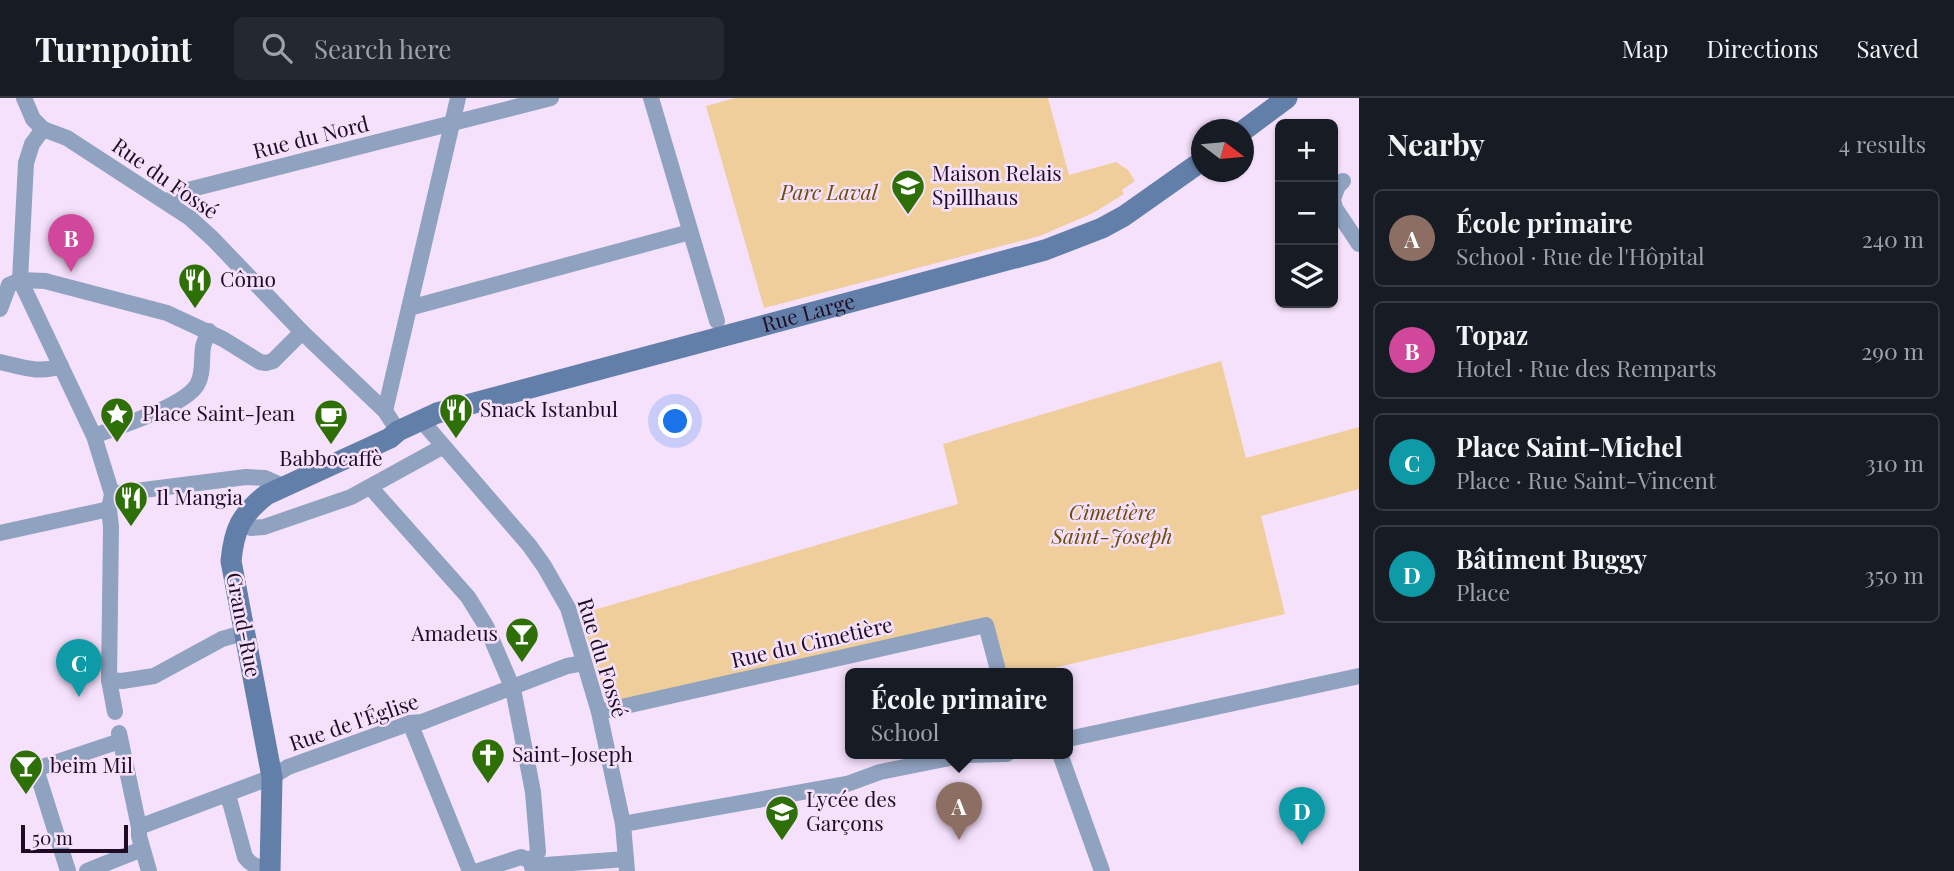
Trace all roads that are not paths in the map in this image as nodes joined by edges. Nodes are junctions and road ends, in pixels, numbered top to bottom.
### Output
1 (24, 98) edge
2 (458, 98) edge
3 (551, 98) edge
4 (651, 98) edge
5 (1280, 103) edge
6 (1254, 122) edge
7 (452, 124) junction
8 (43, 129) junction
9 (1191, 169) edge
10 (167, 202) junction
11 (1338, 212) edge
12 (690, 232) junction
13 (1359, 244) edge
14 (10, 283) edge
15 (0, 309) edge
16 (409, 309) junction
17 (717, 321) dead end
18 (209, 331) junction
19 (302, 331) junction
20 (0, 362) edge
21 (61, 366) junction
22 (385, 411) junction
23 (421, 420) junction
24 (398, 431) junction
25 (94, 436) junction
26 (442, 447) junction
27 (284, 486) junction
28 (371, 488) junction
29 (111, 502) junction
30 (240, 522) junction
31 (0, 533) edge
32 (243, 633) junction
33 (584, 663) junction
34 (997, 668) edge
35 (1359, 676) edge
36 (108, 680) junction
37 (513, 689) junction
38 (114, 712) dead end
39 (599, 712) junction
40 (410, 723) junction
41 (1073, 738) edge
42 (945, 759) edge
43 (1062, 759) edge
44 (272, 777) junction
45 (224, 795) junction
46 (623, 824) junction
47 (139, 827) junction
48 (142, 849) junction
49 (626, 865) edge
50 (532, 866) edge
51 (270, 870) edge
52 (68, 871) edge
53 (87, 871) edge
54 (149, 871) edge
55 (470, 871) edge
56 (478, 871) edge
57 (1102, 871) edge

1 - 8 street
2 - 7 street
3 - 7 street, Rue du Nord
4 - 12 street
5 - 6 street
7 - 10 street, Rue du Nord
7 - 16 street
8 - 10 street, Rue du Fossé
8 - 14 street
9 - 23 street, Rue Large
10 - 19 street, Rue du Fossé
11 - 13 street
12 - 16 street
12 - 17 street
14 - 15 street
14 - 18 street
14 - 21 street
16 - 22 street
18 - 19 street
18 - 25 street
19 - 22 street, Rue du Fossé
20 - 21 street
21 - 25 street
22 - 24 street, Rue du Fossé
23 - 24 street, Rue Large
23 - 26 street, Rue du Fossé
24 - 27 street, Grand-Rue
25 - 29 street
26 - 28 street
26 - 33 street, Rue du Fossé
27 - 29 street
27 - 30 street, Grand-Rue
28 - 30 street
28 - 37 street
29 - 31 street
29 - 36 street
30 - 32 street, Grand-Rue
32 - 36 street
32 - 44 street, Grand-Rue
33 - 37 street, Rue de l'Église
33 - 39 street, Rue du Fossé
34 - 39 street, Rue du Cimetière
35 - 41 street
36 - 38 street
37 - 40 street, Rue de l'Église
37 - 50 street
39 - 46 street, Rue du Fossé
40 - 44 street, Rue de l'Église
40 - 55 street
42 - 46 street
43 - 57 street
44 - 45 street, Rue de l'Église
44 - 51 street, Grand-Rue
45 - 47 street, Rue de l'Église
45 - 51 street
46 - 49 street, Rue du Fossé
47 - 48 street
47 - 52 street
48 - 53 street
48 - 54 street
49 - 50 street
50 - 56 street

